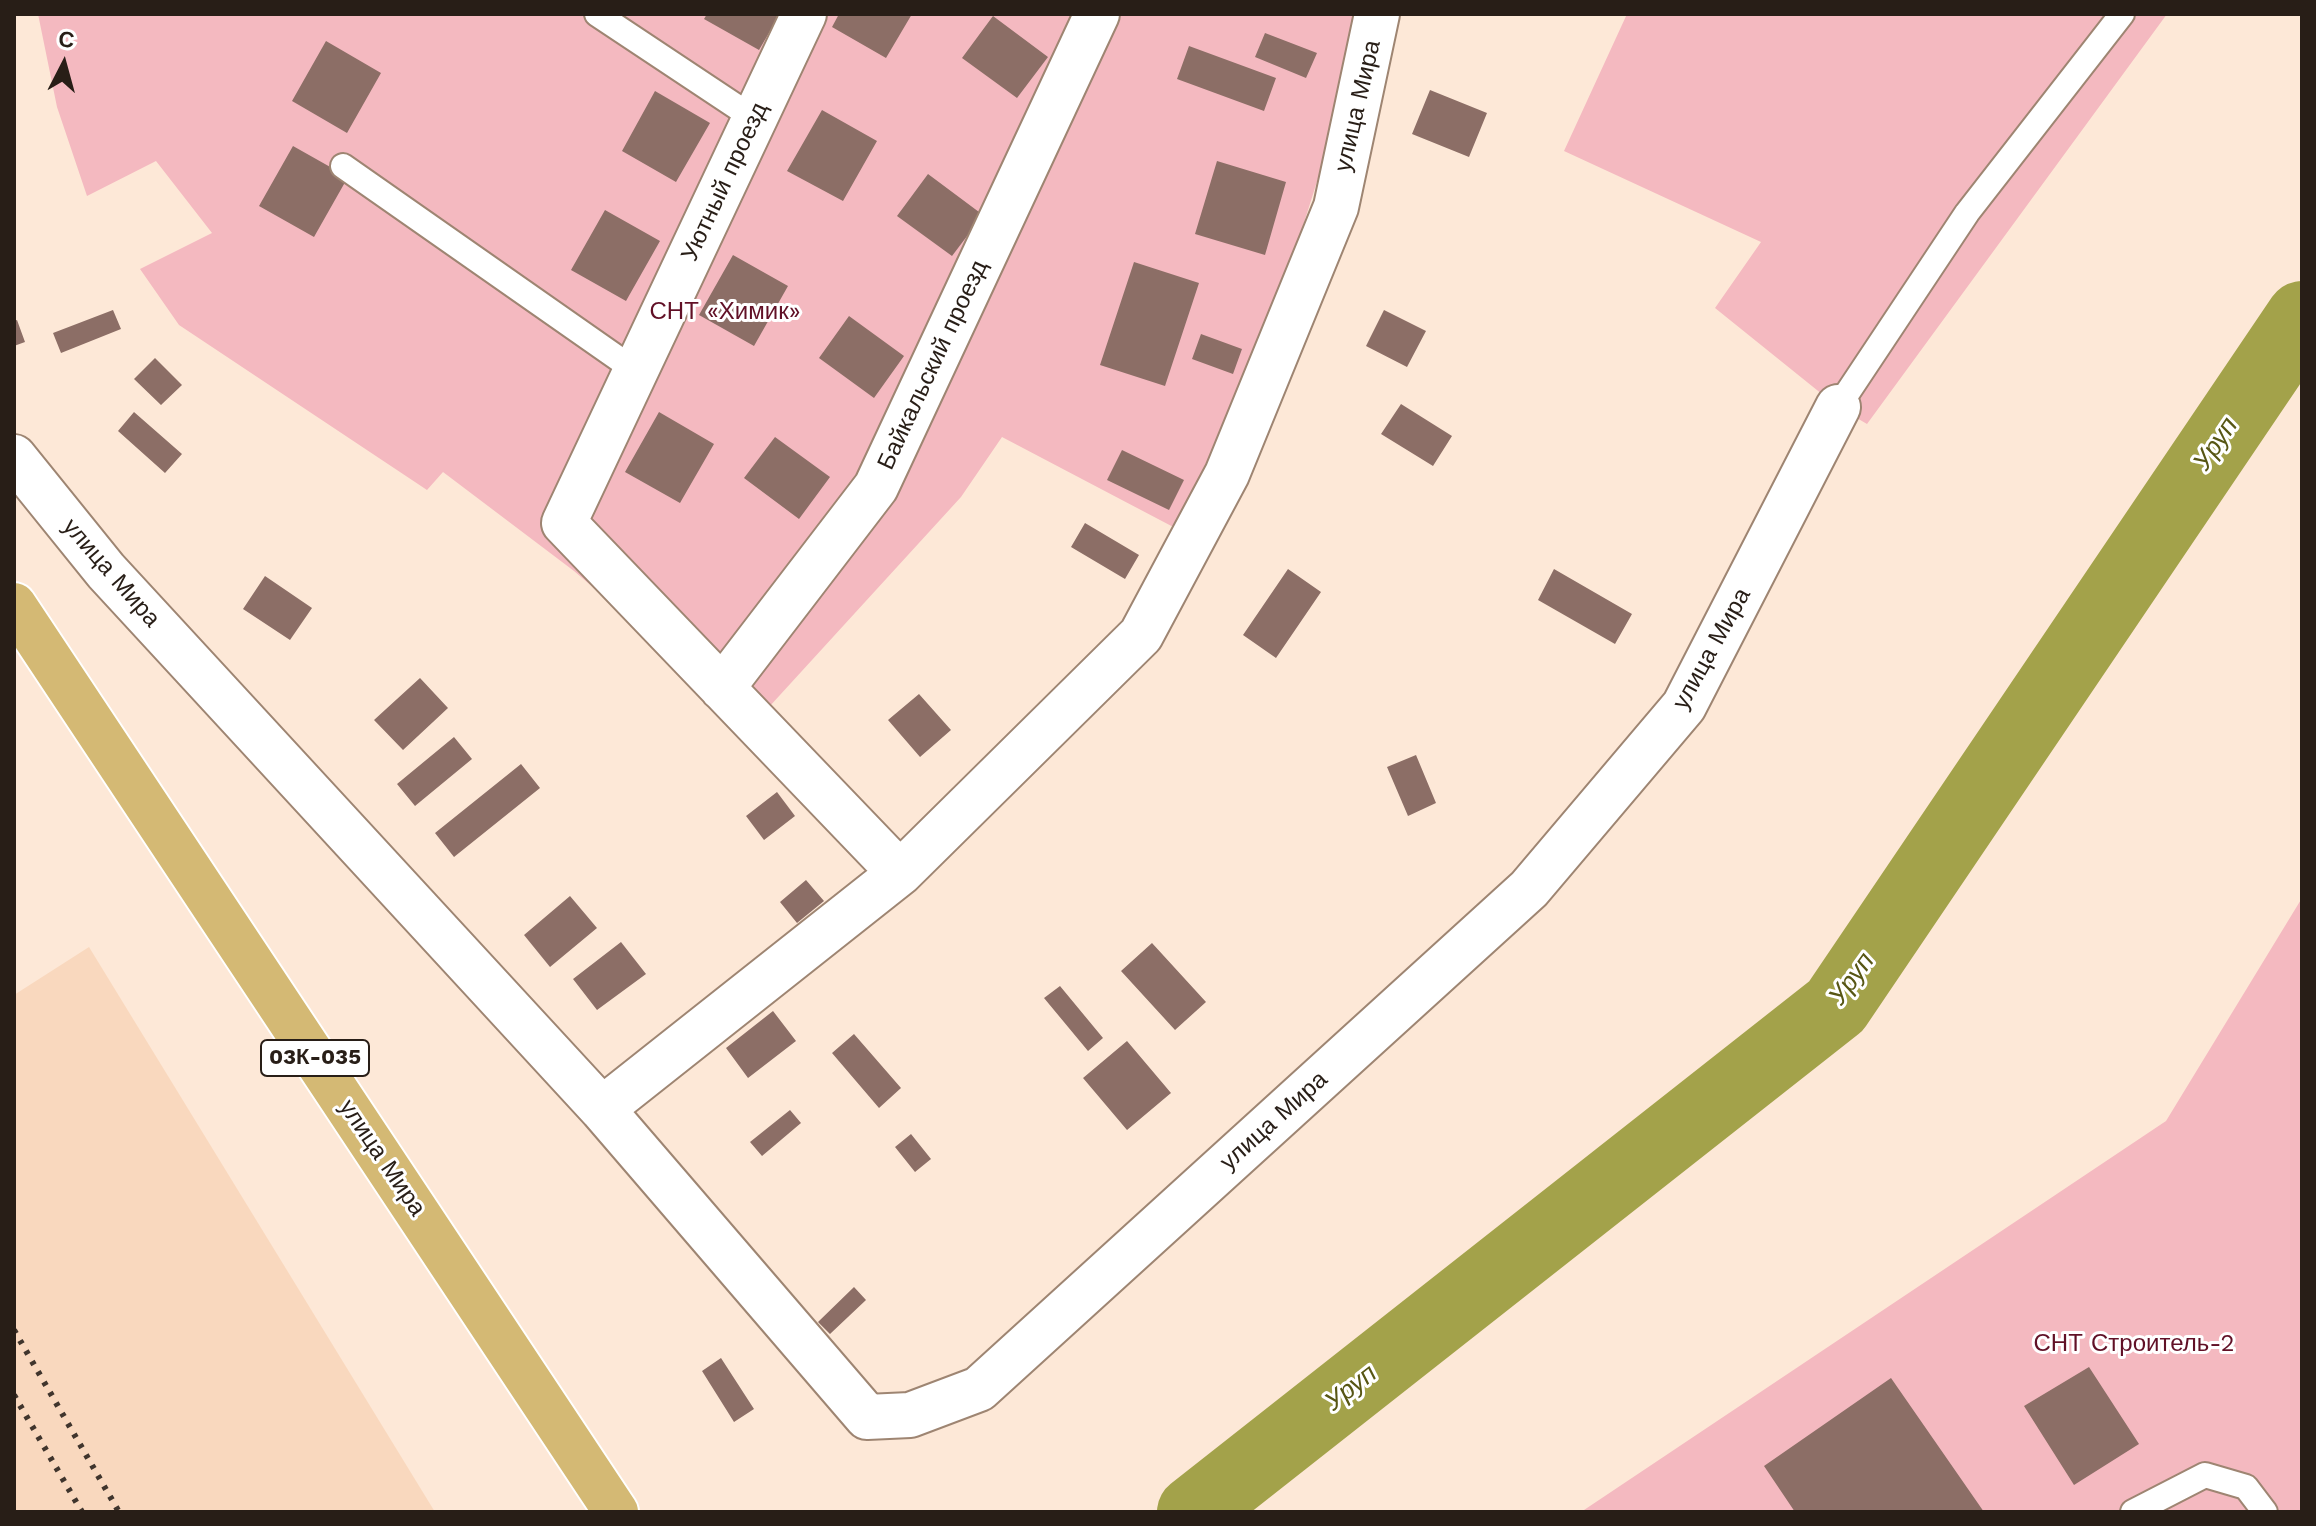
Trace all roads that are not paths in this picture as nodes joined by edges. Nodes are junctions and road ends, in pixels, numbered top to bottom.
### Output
1 (597, 14) edge
2 (804, 14) edge
3 (1097, 14) edge
4 (1377, 14) edge
5 (2122, 14) edge
6 (755, 119) junction
7 (343, 166) dead end
8 (636, 371) junction
9 (1838, 407) joint
10 (14, 457) edge
11 (14, 605) edge
12 (722, 688) junction
13 (900, 873) junction
14 (602, 1109) junction
15 (616, 1512) edge
16 (2133, 1512) edge
17 (2265, 1512) edge

1 - 6 lane
2 - 6 street, Уютный проезд
3 - 12 street, Байкальский проезд
4 - 13 street, улица Мира
5 - 9 lane
6 - 8 street, Уютный проезд
7 - 8 lane
8 - 12 street, Уютный проезд
9 - 14 street, улица Мира
10 - 14 street, улица Мира
11 - 15 main road, улица Мира / 03К-035
12 - 13 street
13 - 14 street, улица Мира
16 - 17 lane

